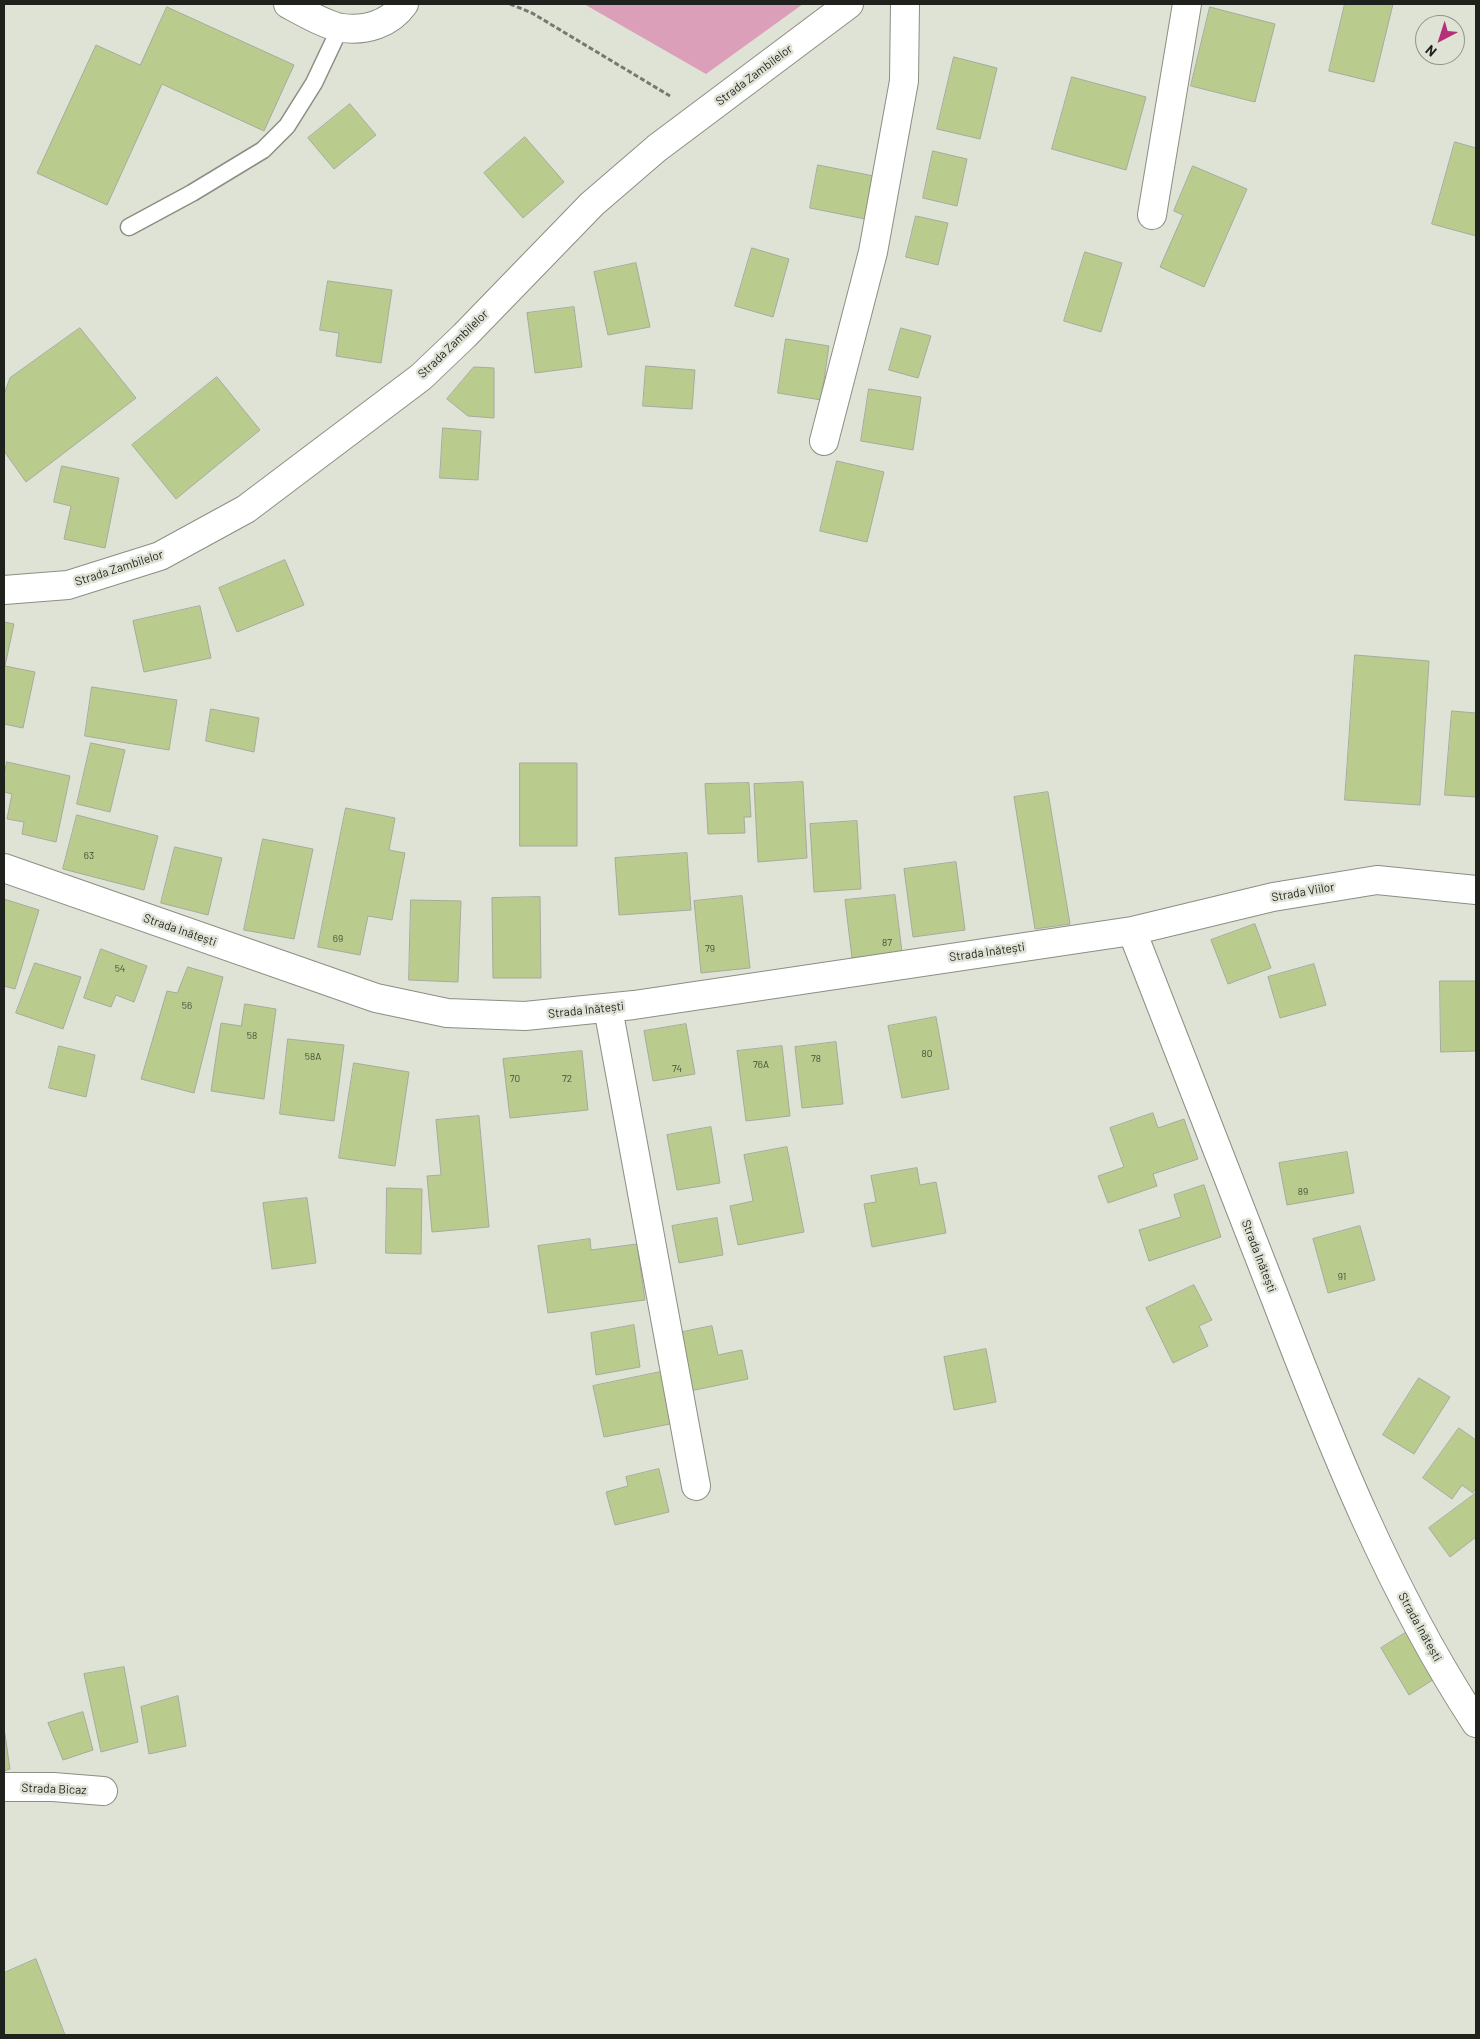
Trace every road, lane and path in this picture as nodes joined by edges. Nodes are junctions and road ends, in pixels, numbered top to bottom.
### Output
1 (288, 4) edge
2 (404, 4) edge
3 (510, 4) edge
4 (849, 4) edge
5 (905, 4) edge
6 (1187, 4) edge
7 (340, 28) junction
8 (701, 115) junction
9 (1152, 215) dead end
10 (129, 227) dead end
11 (824, 441) dead end
12 (4, 590) edge
13 (4, 868) edge
14 (1476, 890) edge
15 (1132, 931) junction
16 (608, 1008) junction
17 (696, 1486) dead end
18 (1469, 1695) edge
19 (1476, 1723) edge
20 (4, 1787) edge
21 (103, 1791) dead end

1 - 7 street
2 - 7 street
3 - 8 path
4 - 8 street, Strada Zambilelor
5 - 11 street
6 - 9 street
7 - 10 lane
8 - 12 street, Strada Zambilelor
13 - 16 street, Strada Inătești
14 - 15 street, Strada Viilor
15 - 16 street, Strada Inătești
15 - 18 street, Strada Inătești
16 - 17 street
18 - 19 street, Strada Inătești
20 - 21 street, Strada Bicaz

